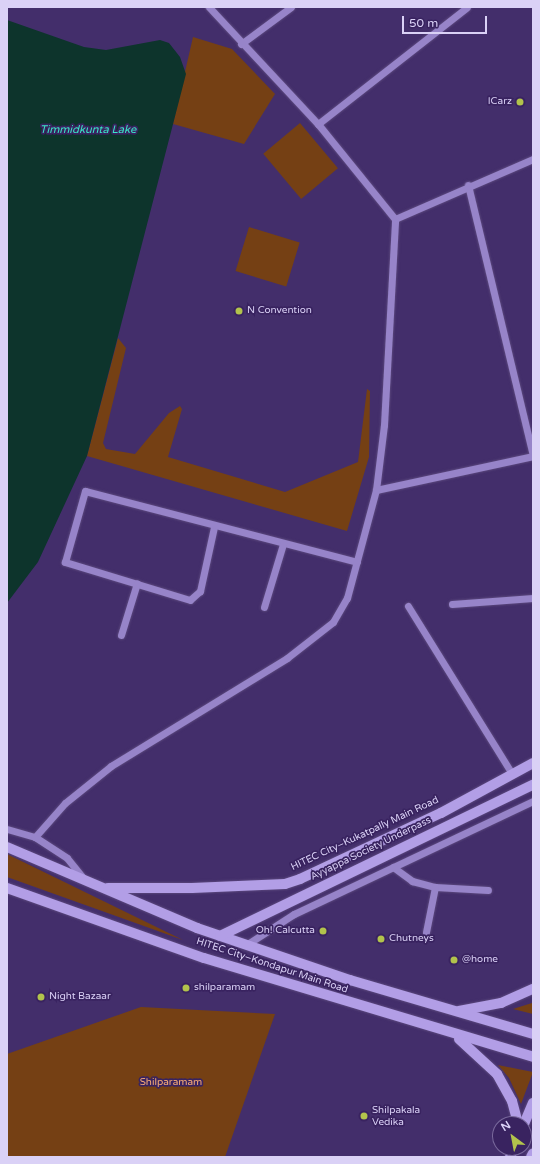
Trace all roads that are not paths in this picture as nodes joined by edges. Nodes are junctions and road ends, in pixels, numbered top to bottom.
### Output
1 (209, 7) edge
2 (291, 7) edge
3 (467, 7) edge
4 (241, 44) junction
5 (318, 124) junction
6 (533, 159) edge
7 (468, 185) junction
8 (395, 219) junction
9 (533, 455) edge
10 (376, 490) junction
11 (214, 527) junction
12 (283, 544) junction
13 (357, 562) junction
14 (137, 583) junction
15 (533, 598) edge
16 (452, 604) dead end
17 (408, 606) dead end
18 (264, 607) dead end
19 (121, 635) dead end
20 (533, 764) edge
21 (512, 774) junction
22 (533, 784) edge
23 (533, 801) edge
24 (7, 829) edge
25 (35, 837) junction
26 (7, 847) edge
27 (393, 867) junction
28 (84, 879) junction
29 (435, 887) junction
30 (7, 888) edge
31 (100, 888) junction
32 (488, 890) dead end
33 (426, 932) dead end
34 (220, 936) junction
35 (246, 945) junction
36 (533, 989) edge
37 (451, 1011) junction
38 (444, 1032) junction
39 (533, 1034) edge
40 (533, 1057) edge
41 (533, 1103) edge
42 (516, 1116) edge
43 (527, 1116) edge
44 (533, 1152) edge
45 (531, 1157) edge

1 - 4 street
2 - 4 street
3 - 5 street
4 - 5 street
5 - 8 street
6 - 7 street
7 - 8 street
7 - 9 street
8 - 10 street
9 - 10 street
10 - 13 street
11 - 12 street
11 - 14 street
11 - 14 street
12 - 13 street
12 - 18 street
13 - 25 street
14 - 19 street
15 - 16 street
17 - 21 street
20 - 21 main road, HITEC City–Kukatpally Main Road
21 - 31 main road, HITEC City–Kukatpally Main Road
22 - 34 main road, Ayyappa Society Underpass
23 - 27 street
24 - 25 street
25 - 28 street
26 - 28 main road, HITEC City–Kondapur Main Road
27 - 29 street
27 - 35 street
28 - 31 main road, HITEC City–Kondapur Main Road
29 - 32 street
29 - 33 street
30 - 38 main road, HITEC City–Kondapur Main Road
31 - 34 main road, HITEC City–Kondapur Main Road
34 - 35 main road, HITEC City–Kondapur Main Road
35 - 37 main road, HITEC City–Kondapur Main Road
36 - 37 main road
37 - 39 main road, HITEC City–Kondapur Main Road
38 - 40 main road, HITEC City–Kondapur Main Road
38 - 42 main road
41 - 43 main road
44 - 45 main road

